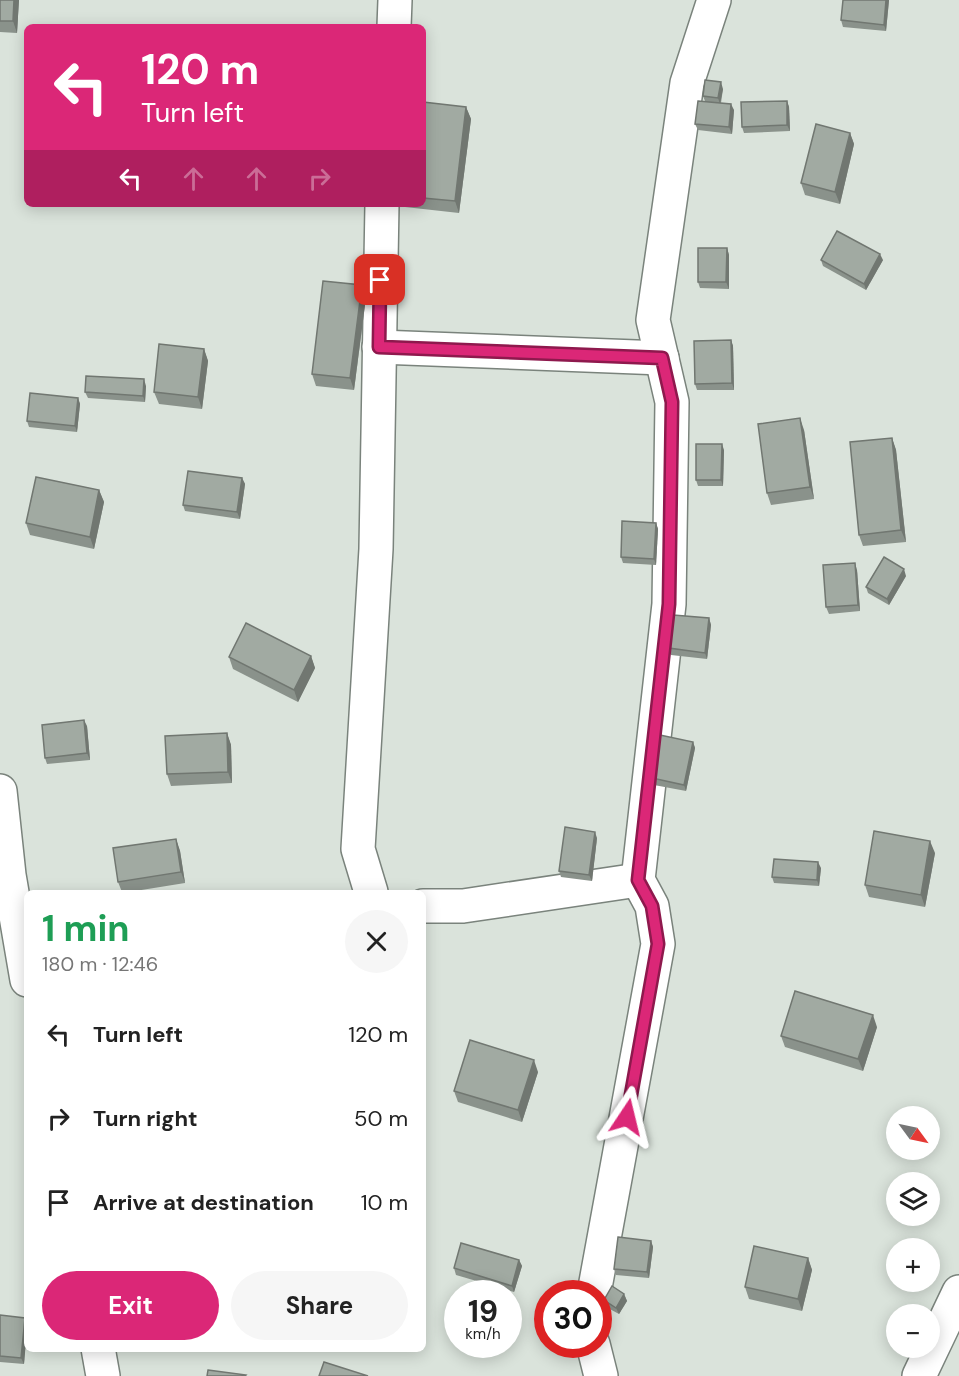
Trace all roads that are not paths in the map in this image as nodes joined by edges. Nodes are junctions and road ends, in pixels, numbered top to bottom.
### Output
1 (395, 0) edge
2 (714, 0) edge
3 (394, 24) edge
4 (382, 207) edge
5 (379, 347) junction
6 (662, 358) junction
7 (0, 791) edge
8 (638, 880) junction
9 (370, 890) edge
10 (426, 906) edge
11 (24, 962) edge
12 (596, 1280) edge
13 (959, 1292) edge
14 (99, 1352) edge
15 (597, 1358) edge
16 (103, 1376) edge
17 (602, 1376) edge
18 (919, 1376) edge

1 - 3 street
2 - 6 street
4 - 5 street
5 - 6 street
5 - 9 street
6 - 8 street
7 - 11 street
8 - 10 street
8 - 12 street
13 - 18 street
14 - 16 street
15 - 17 street

